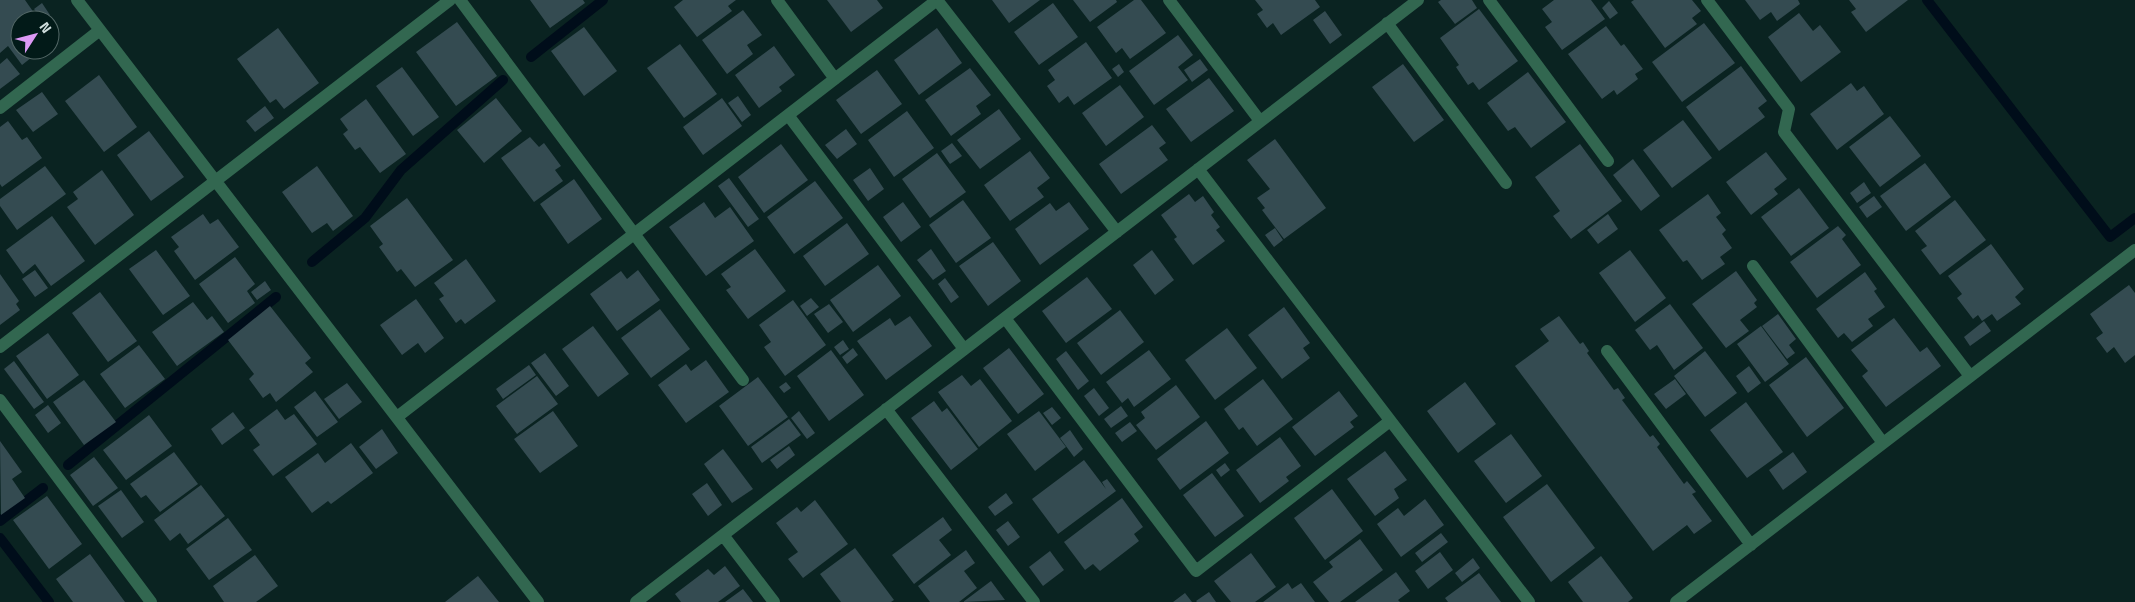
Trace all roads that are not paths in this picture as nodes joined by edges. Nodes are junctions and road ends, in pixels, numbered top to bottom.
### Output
1 (77, 0) edge
2 (450, 0) edge
3 (460, 0) edge
4 (778, 0) edge
5 (937, 0) edge
6 (1169, 0) edge
7 (1418, 0) edge
8 (1489, 0) edge
9 (1707, 0) edge
10 (1387, 23) junction
11 (100, 30) junction
12 (835, 79) junction
13 (0, 108) edge
14 (788, 115) junction
15 (1260, 121) junction
16 (1608, 161) dead end
17 (1198, 169) junction
18 (215, 180) junction
19 (1506, 183) dead end
20 (1117, 232) junction
21 (634, 234) junction
22 (2135, 250) edge
23 (1753, 266) dead end
24 (1004, 318) junction
25 (0, 347) edge
26 (964, 349) junction
27 (1607, 352) dead end
28 (1970, 376) junction
29 (743, 380) dead end
30 (0, 400) edge
31 (886, 409) junction
32 (397, 417) junction
33 (1390, 421) junction
34 (1883, 443) junction
35 (723, 535) junction
36 (1751, 545) junction
37 (151, 602) edge
38 (538, 602) edge
39 (636, 602) edge
40 (774, 602) edge
41 (1034, 602) edge
42 (1529, 602) edge
43 (1676, 602) edge

1 - 11 street
2 - 18 street
3 - 21 street
4 - 12 street
5 - 12 street
5 - 20 street
6 - 15 street
7 - 10 street
8 - 16 street
9 - 28 street
10 - 15 street
10 - 19 street
11 - 13 street
11 - 18 street
12 - 14 street
14 - 21 street
14 - 26 street
15 - 17 street
17 - 20 street
17 - 33 street
18 - 25 street
18 - 32 street
20 - 24 street
21 - 29 street
21 - 32 street
22 - 28 street
23 - 34 street
24 - 26 street
24 - 33 street
26 - 31 street
27 - 36 street
28 - 34 street
30 - 37 street
31 - 35 street
31 - 41 street
32 - 38 street
33 - 42 street
34 - 36 street
35 - 39 street
35 - 40 street
36 - 43 street

